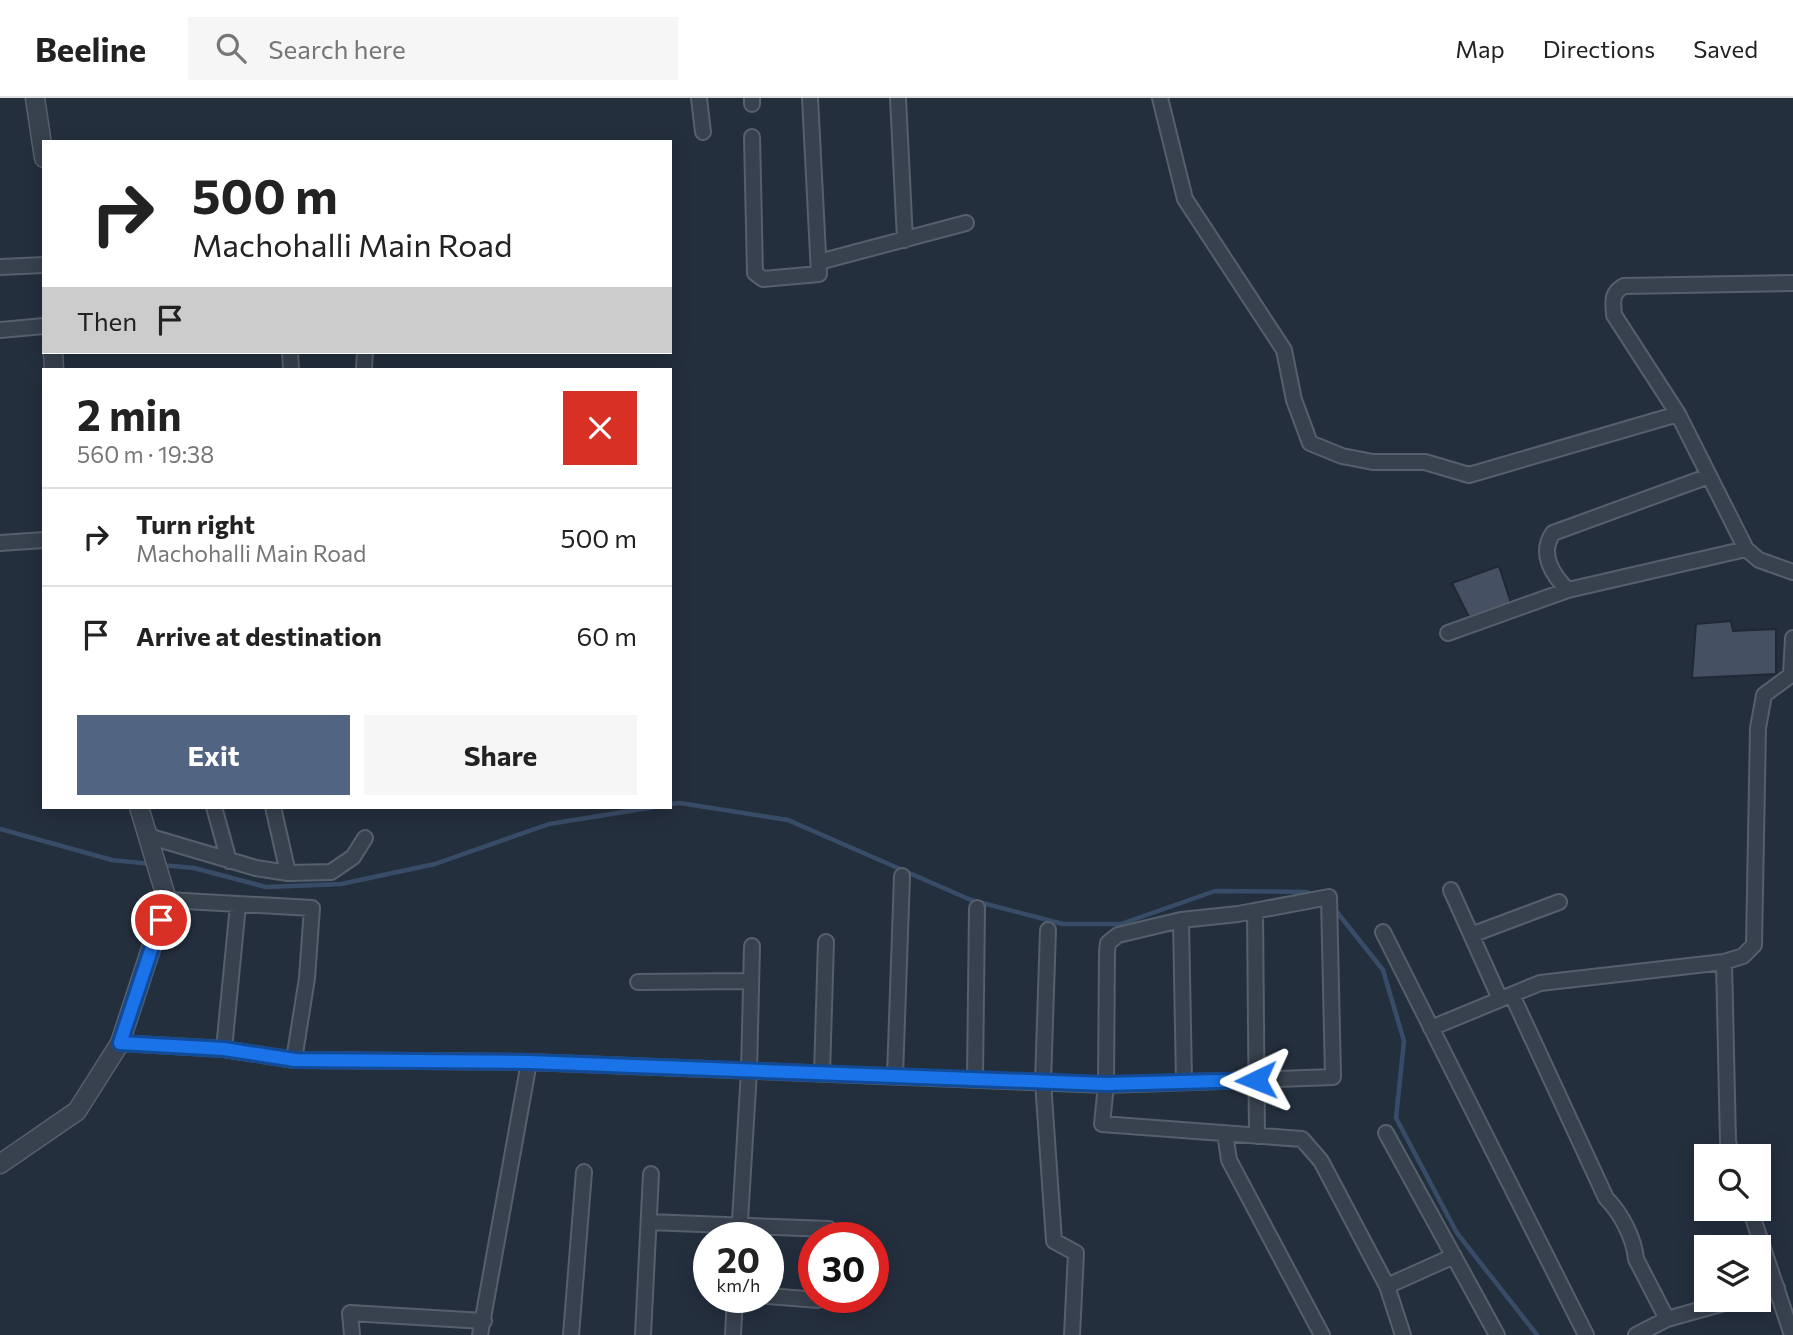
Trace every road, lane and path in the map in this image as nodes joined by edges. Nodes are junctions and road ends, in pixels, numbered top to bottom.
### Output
1 (35, 98) edge
2 (699, 98) edge
3 (810, 98) edge
4 (898, 98) edge
5 (1160, 98) edge
6 (702, 132) dead end
7 (752, 137) dead end
8 (42, 145) edge
9 (966, 223) dead end
10 (905, 240) junction
11 (819, 262) junction
12 (42, 265) edge
13 (0, 267) edge
14 (1793, 283) edge
15 (42, 326) edge
16 (0, 330) edge
17 (1678, 414) junction
18 (1709, 476) junction
19 (42, 540) edge
20 (0, 544) edge
21 (1745, 549) junction
22 (1793, 572) edge
23 (1568, 590) junction
24 (1448, 634) dead end
25 (1793, 638) edge
26 (140, 809) edge
27 (215, 809) edge
28 (273, 809) edge
29 (151, 837) junction
30 (365, 838) dead end
31 (229, 860) junction
32 (288, 873) junction
33 (902, 876) dead end
34 (1451, 890) dead end
35 (167, 894) junction
36 (1559, 902) dead end
37 (238, 905) junction
38 (977, 908) dead end
39 (1255, 911) junction
40 (1181, 920) junction
41 (1048, 930) dead end
42 (1382, 932) dead end
43 (1471, 934) junction
44 (826, 942) dead end
45 (752, 946) dead end
46 (1724, 962) junction
47 (751, 981) junction
48 (638, 982) dead end
49 (1506, 997) junction
50 (1431, 1028) junction
51 (120, 1043) junction
52 (224, 1049) junction
53 (295, 1060) junction
54 (529, 1062) junction
55 (749, 1071) junction
56 (822, 1073) junction
57 (895, 1076) junction
58 (975, 1079) junction
59 (1256, 1080) junction
60 (1043, 1082) junction
61 (1184, 1082) junction
62 (1106, 1084) junction
63 (1225, 1133) junction
64 (1387, 1133) dead end
65 (1257, 1136) junction
66 (1729, 1144) edge
67 (0, 1164) edge
68 (584, 1172) dead end
69 (651, 1174) dead end
70 (1755, 1221) edge
71 (649, 1222) junction
72 (741, 1222) edge
73 (693, 1226) edge
74 (1454, 1256) junction
75 (1387, 1286) junction
76 (1777, 1288) junction
77 (1771, 1290) edge
78 (1694, 1312) edge
79 (734, 1313) edge
80 (1667, 1320) junction
81 (482, 1328) edge
82 (352, 1335) edge
83 (571, 1335) edge
84 (643, 1335) edge
85 (733, 1335) edge
86 (1072, 1335) edge
87 (1322, 1335) edge
88 (1403, 1335) edge
89 (1497, 1335) edge
90 (1586, 1335) edge
91 (1636, 1335) edge
92 (1792, 1335) edge

1 - 8 street
2 - 6 street
3 - 11 street
4 - 10 street
5 - 17 street
7 - 11 street
9 - 10 street
10 - 11 street
12 - 13 street
14 - 17 street
15 - 16 street
17 - 18 street
18 - 21 street
18 - 23 street
19 - 20 street
21 - 22 street
21 - 23 street
23 - 24 street
25 - 46 street
26 - 29 street
27 - 31 street
28 - 32 street
29 - 31 street
29 - 35 street
30 - 32 street
31 - 32 street
33 - 57 street
34 - 43 street
35 - 37 street
35 - 51 street
36 - 43 street
37 - 52 street
37 - 53 street
38 - 58 street
39 - 40 street
39 - 59 street
39 - 59 street
40 - 61 street
40 - 62 street
41 - 60 street
42 - 50 street
43 - 49 street
44 - 56 street
45 - 47 street
46 - 49 street
46 - 66 street
47 - 48 street
47 - 55 street
49 - 50 street
49 - 80 street
50 - 90 street
51 - 52 street
51 - 67 street
52 - 53 street
53 - 54 street
54 - 55 street
54 - 81 street
55 - 56 street
55 - 72 street
56 - 57 street
57 - 58 street
58 - 60 street
59 - 61 street
59 - 65 street
60 - 62 street
60 - 86 street
61 - 62 street
62 - 63 street
63 - 65 street
63 - 87 street
64 - 74 street
65 - 75 street
68 - 83 street
69 - 71 street
70 - 76 street
71 - 73 street
71 - 84 street
74 - 75 street
74 - 89 street
75 - 88 street
76 - 77 street
76 - 92 street
78 - 80 street
79 - 85 street
80 - 91 street
81 - 82 street

